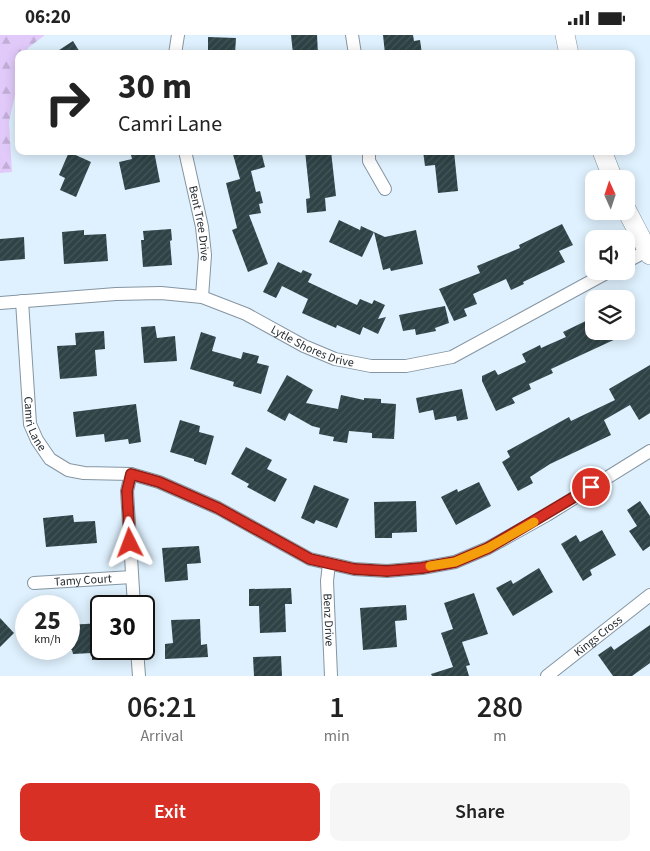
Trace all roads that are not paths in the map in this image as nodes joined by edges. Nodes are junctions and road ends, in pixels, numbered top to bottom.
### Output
1 (178, 35) edge
2 (352, 35) edge
3 (565, 35) edge
4 (176, 50) edge
5 (354, 50) edge
6 (568, 50) edge
7 (186, 155) edge
8 (369, 155) edge
9 (603, 155) edge
10 (609, 170) edge
11 (385, 189) dead end
12 (632, 220) edge
13 (649, 252) edge
14 (635, 258) edge
15 (593, 280) edge
16 (202, 297) junction
17 (22, 301) junction
18 (0, 303) edge
19 (650, 451) edge
20 (131, 474) junction
21 (329, 564) junction
22 (132, 577) junction
23 (34, 583) dead end
24 (133, 595) edge
25 (650, 595) edge
26 (139, 660) edge
27 (140, 676) edge
28 (331, 676) edge
29 (547, 676) edge

1 - 4 street
2 - 5 street
3 - 6 main road
7 - 16 street, Bent Tree Drive
8 - 11 street
9 - 10 main road
12 - 13 main road
13 - 14 street
15 - 16 street, Lytle Shores Drive
16 - 17 street, Lytle Shores Drive
17 - 18 street, Lytle Shores Drive
17 - 20 street, Camri Lane
19 - 21 street, Camri Lane
20 - 21 street, Camri Lane
20 - 22 street
21 - 28 street, Benz Drive
22 - 23 street, Tamy Court
22 - 24 street
25 - 29 street, Kings Cross
26 - 27 street

